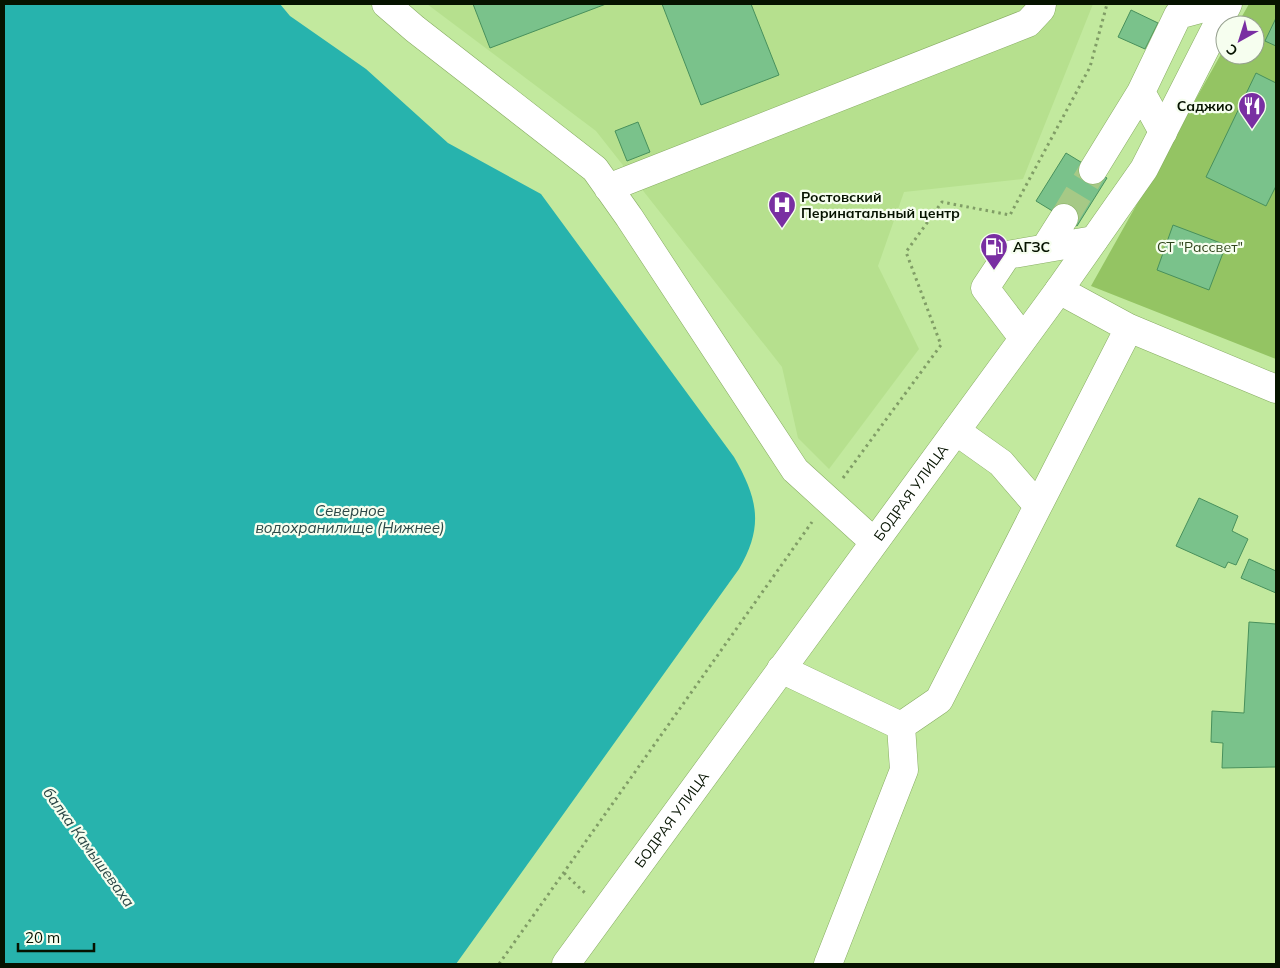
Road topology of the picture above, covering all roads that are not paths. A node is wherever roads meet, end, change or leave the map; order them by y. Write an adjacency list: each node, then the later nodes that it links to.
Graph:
1 (386, 4): 8 (main road)
2 (1042, 4): 8 (main road)
3 (1218, 4): 5 (main road)
4 (1228, 4): 6 (main road, БОДРАЯ УЛИЦА)
5 (1142, 92): 6 (main road); 7 (main road)
6 (1163, 132): 10 (main road, БОДРАЯ УЛИЦА)
7 (1093, 170)
8 (608, 188): 18 (main road)
9 (1064, 218): 11 (main road)
10 (1094, 240): 11 (main road); 12 (main road, БОДРАЯ УЛИЦА)
11 (1044, 248): 14 (main road)
12 (1058, 290): 13 (main road); 14 (main road, БОДРАЯ УЛИЦА)
13 (1129, 328): 15 (main road); 17 (main road)
14 (1023, 338): 16 (main road, БОДРАЯ УЛИЦА)
15 (1276, 388)
16 (956, 430): 17 (main road); 18 (main road, БОДРАЯ УЛИЦА)
17 (1038, 506): 20 (main road)
18 (874, 542): 19 (main road, БОДРАЯ УЛИЦА)
19 (780, 669): 20 (main road); 21 (main road, БОДРАЯ УЛИЦА)
20 (901, 726): 22 (main road)
21 (566, 964)
22 (828, 964)

